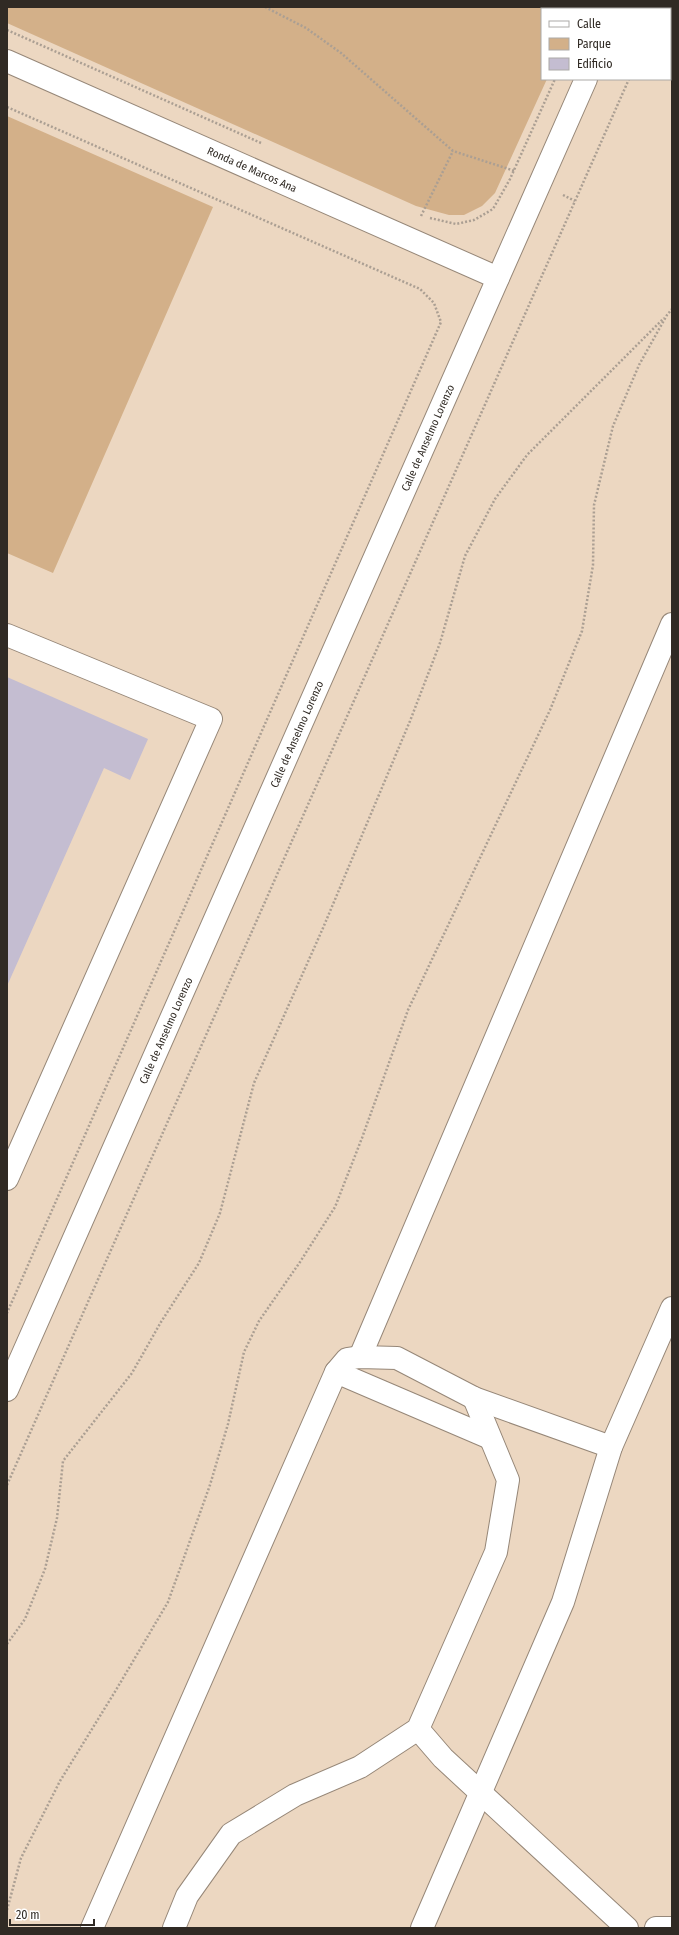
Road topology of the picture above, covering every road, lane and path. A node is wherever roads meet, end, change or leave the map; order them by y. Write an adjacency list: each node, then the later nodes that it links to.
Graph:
1 (265, 7): 9 (path)
2 (7, 30): 8 (path)
3 (7, 61): 13 (street, Ronda de Marcos Ana)
4 (555, 80): 10 (path)
5 (586, 80): 13 (street, Calle de Anselmo Lorenzo)
6 (629, 80): 27 (path)
7 (7, 107): 20 (path)
8 (268, 146)
9 (453, 150): 10 (path); 12 (path)
10 (514, 170): 12 (path)
11 (414, 213): 12 (path)
12 (421, 216)
13 (498, 278): 23 (street, Calle de Anselmo Lorenzo)
14 (672, 309): 15 (path)
15 (667, 315): 28 (path); 31 (path)
16 (672, 624): 21 (street)
17 (7, 635): 18 (street)
18 (7, 1179)
19 (672, 1308): 26 (street)
20 (7, 1313)
21 (360, 1357): 22 (street); 24 (street)
22 (336, 1372): 25 (street); 32 (street)
23 (7, 1390)
24 (474, 1398): 25 (street); 26 (street)
25 (490, 1438): 29 (street)
26 (611, 1447): 30 (street)
27 (7, 1486)
28 (7, 1644)
29 (418, 1729): 30 (street); 33 (street)
30 (481, 1792): 34 (street); 35 (street)
31 (7, 1910)
32 (92, 1928)
33 (174, 1928)
34 (422, 1928)
35 (627, 1928)
36 (656, 1928): 37 (street)
37 (672, 1928)

